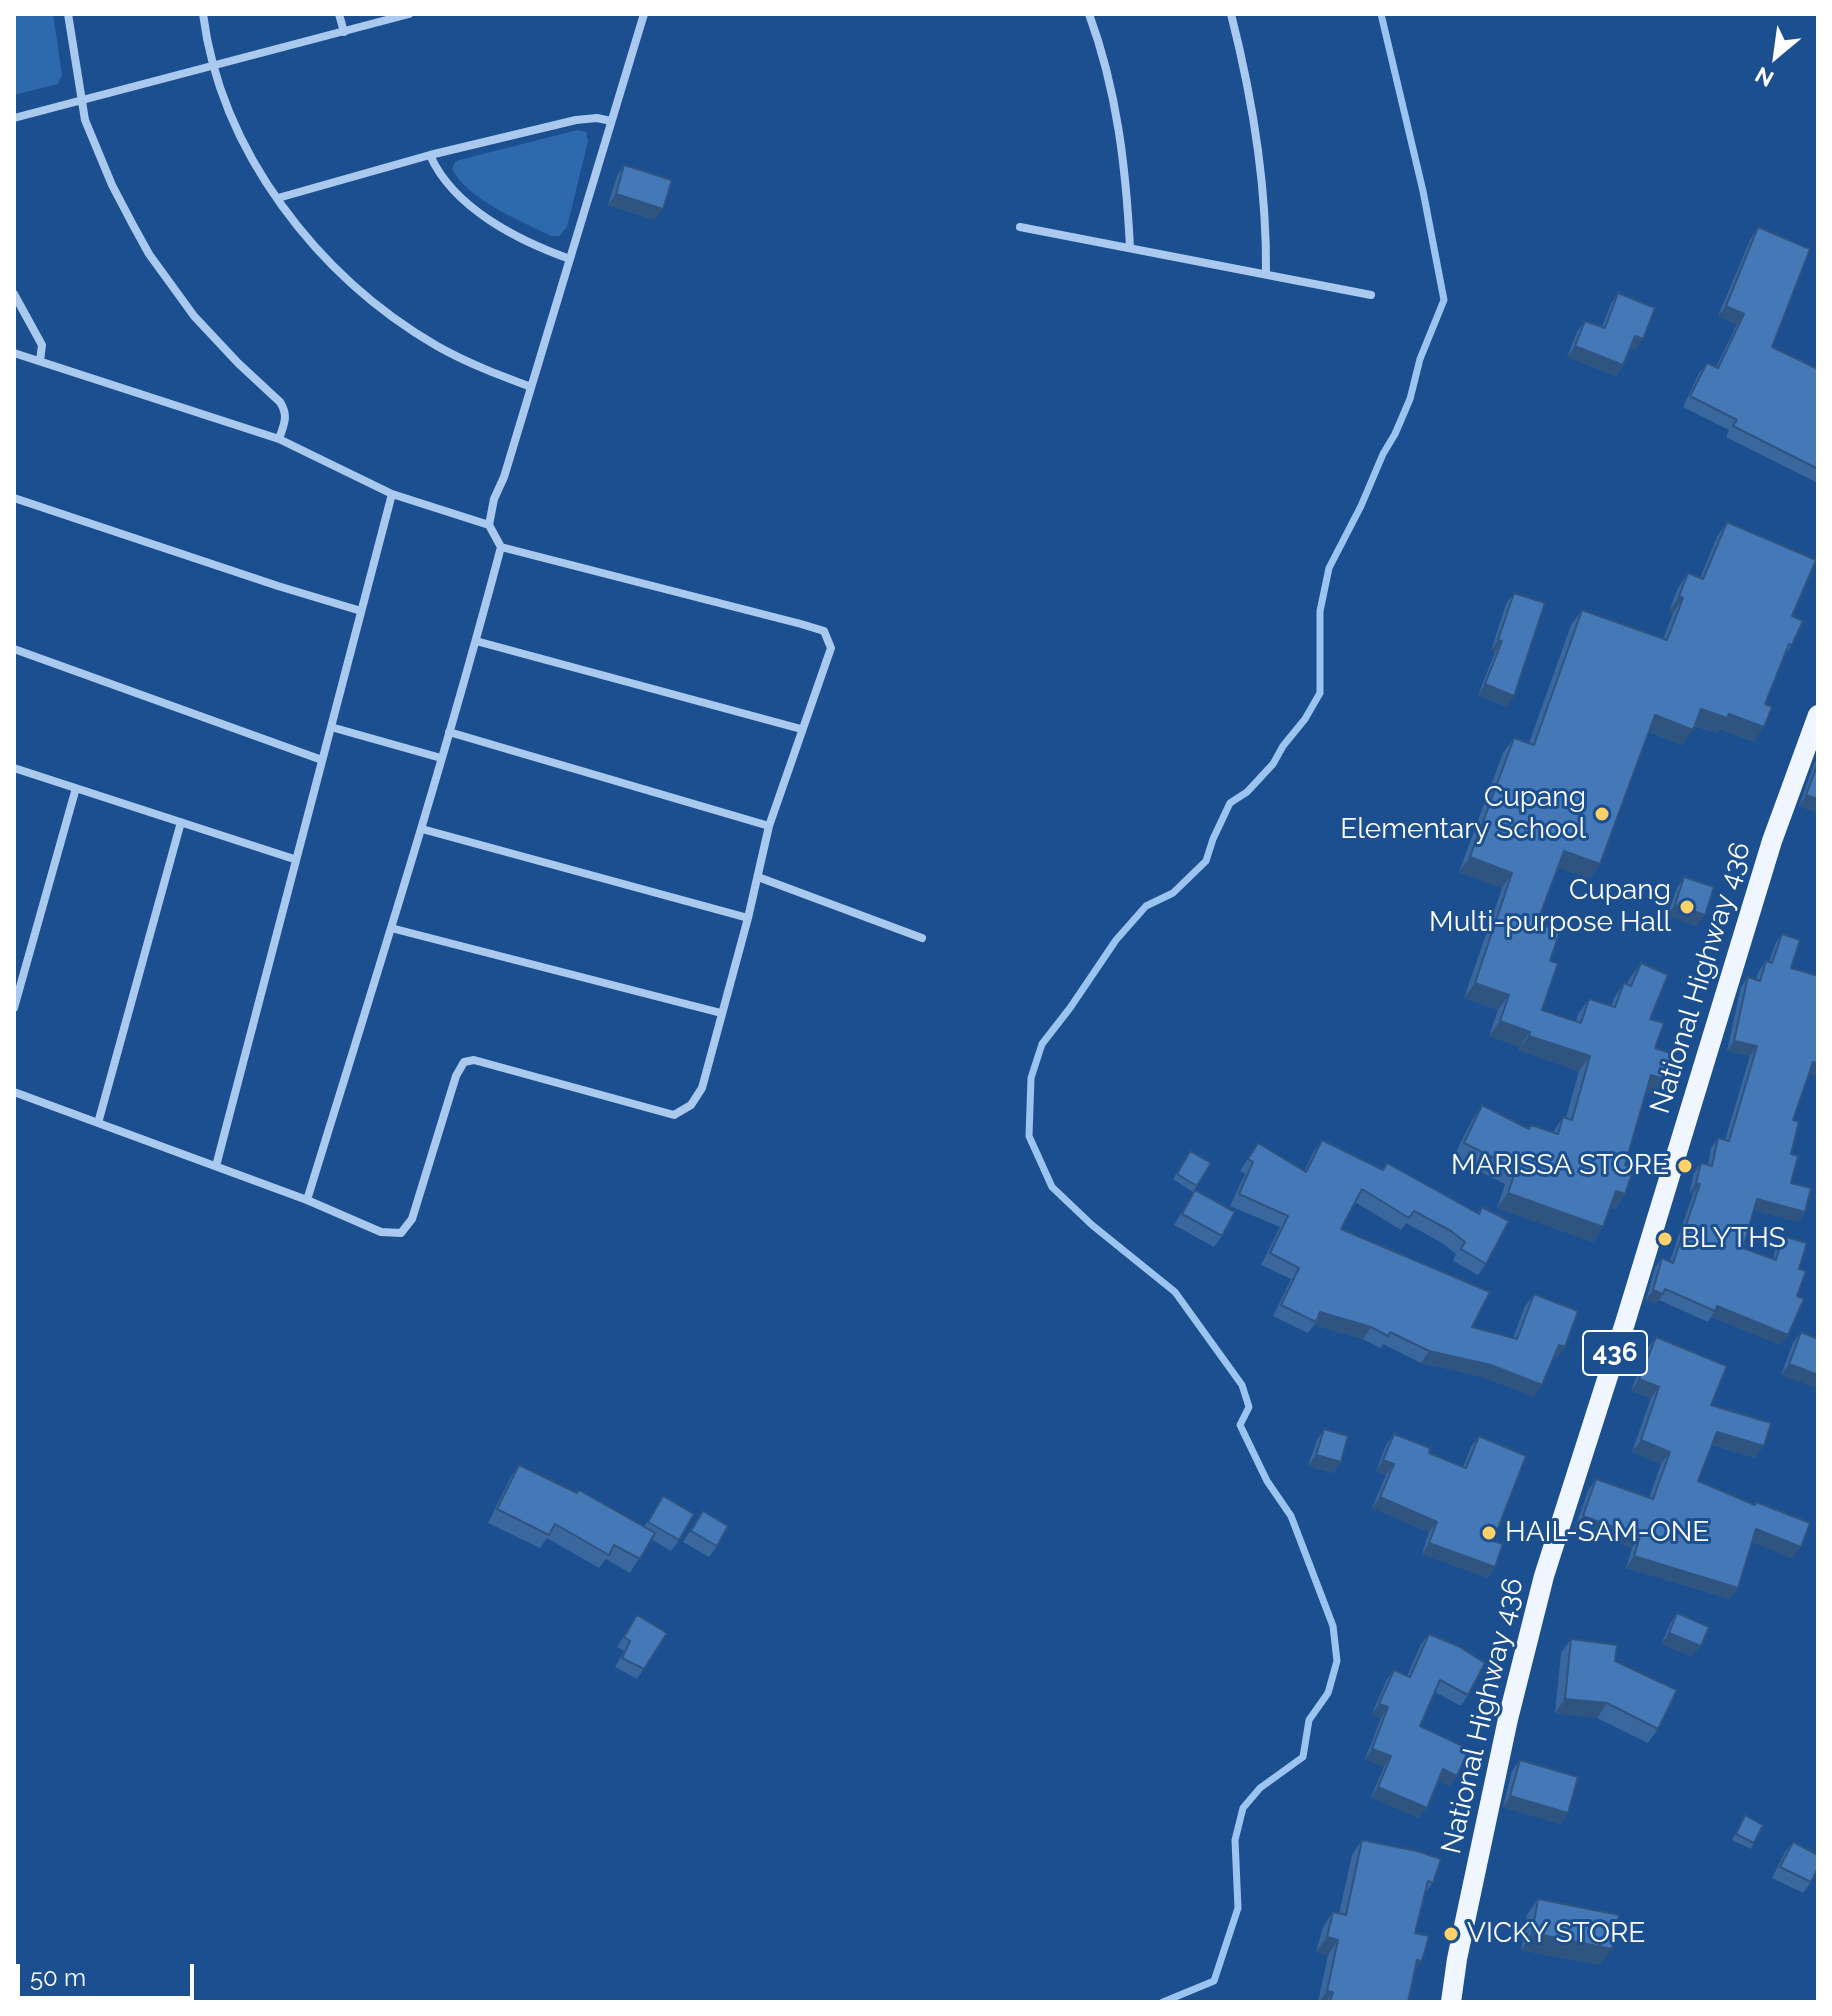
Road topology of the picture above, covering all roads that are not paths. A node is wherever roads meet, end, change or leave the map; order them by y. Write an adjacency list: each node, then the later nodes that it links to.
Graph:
1 (68, 14): 10 (street)
2 (203, 14): 9 (street)
3 (339, 14): 8 (street)
4 (409, 14): 8 (street)
5 (644, 14): 12 (street)
6 (1089, 14): 16 (street)
7 (1231, 14): 18 (street)
8 (344, 32): 9 (street)
9 (213, 66): 10 (street); 14 (street)
10 (81, 99): 11 (street); 24 (street)
11 (14, 118)
12 (611, 121): 13 (street); 17 (street)
13 (430, 155): 14 (street); 17 (street)
14 (278, 198): 23 (street)
15 (1020, 227): 16 (street)
16 (1130, 248): 18 (street)
17 (570, 259): 23 (street)
18 (1266, 274): 20 (street)
19 (14, 294): 22 (street)
20 (1371, 295)
21 (14, 353): 22 (street)
22 (40, 361): 24 (street)
23 (531, 387): 27 (street)
24 (279, 439): 25 (street)
25 (392, 494): 27 (street); 29 (street)
26 (14, 498): 29 (street)
27 (489, 525): 28 (street)
28 (501, 547): 30 (street); 34 (street)
29 (361, 611): 33 (street)
30 (476, 641): 34 (street); 35 (street)
31 (14, 649): 37 (street)
32 (1818, 715): 54 (main road, National Highway 436 / 436)
33 (331, 727): 36 (street); 37 (street)
34 (801, 729): 41 (street)
35 (449, 732): 36 (street); 41 (street)
36 (441, 758): 42 (street)
37 (322, 760): 43 (street)
38 (14, 768): 39 (street)
39 (76, 788): 40 (street); 48 (street)
40 (181, 822): 43 (street); 51 (street)
41 (769, 826): 44 (street)
42 (422, 829): 45 (street); 46 (street)
43 (294, 859): 52 (street)
44 (758, 877): 45 (street); 47 (street)
45 (748, 918): 49 (street)
46 (391, 928): 49 (street); 53 (street)
47 (922, 938)
48 (14, 1008)
49 (721, 1013): 53 (street)
50 (14, 1092): 51 (street)
51 (98, 1123): 52 (street)
52 (216, 1166): 53 (street)
53 (307, 1200)
54 (1451, 2002)

